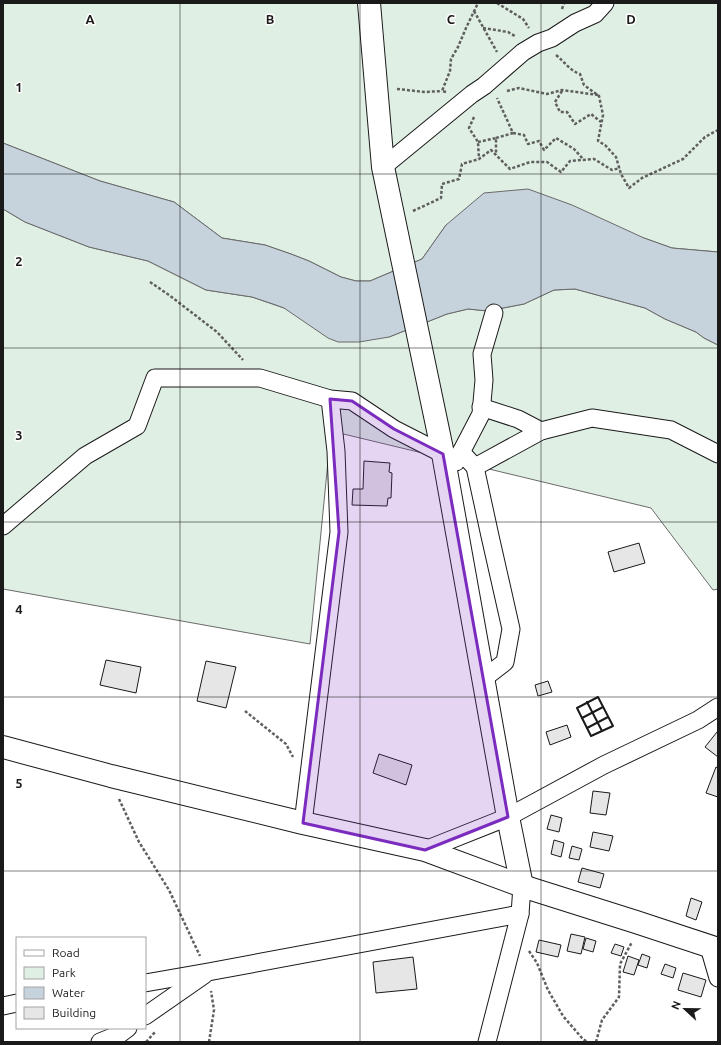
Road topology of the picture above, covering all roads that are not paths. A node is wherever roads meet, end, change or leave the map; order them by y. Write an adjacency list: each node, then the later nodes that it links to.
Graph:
1 (369, 3): 3 (main road)
2 (604, 3): 3 (street)
3 (383, 167): 8 (main road)
4 (494, 313): 6 (street)
5 (330, 399): 8 (street); 11 (street); 16 (street)
6 (481, 407): 7 (street); 8 (street)
7 (541, 431): 9 (street); 10 (street)
8 (452, 453): 10 (street); 12 (main road)
9 (718, 454)
10 (476, 467): 12 (street)
11 (3, 526)
12 (483, 679): 15 (main road)
13 (718, 708): 15 (street)
14 (3, 747): 16 (main road)
15 (508, 817): 17 (street); 18 (main road)
16 (303, 823): 17 (main road)
17 (425, 850): 18 (main road)
18 (522, 886): 19 (street); 20 (main road)
19 (520, 914): 21 (street); 29 (street)
20 (713, 948): 22 (street)
21 (208, 972): 23 (street); 26 (street)
22 (718, 978)
23 (146, 983)
24 (16, 1003): 25 (street)
25 (3, 1006)
26 (146, 1015)
27 (127, 1029): 28 (street)
28 (100, 1042)
29 (487, 1042)

